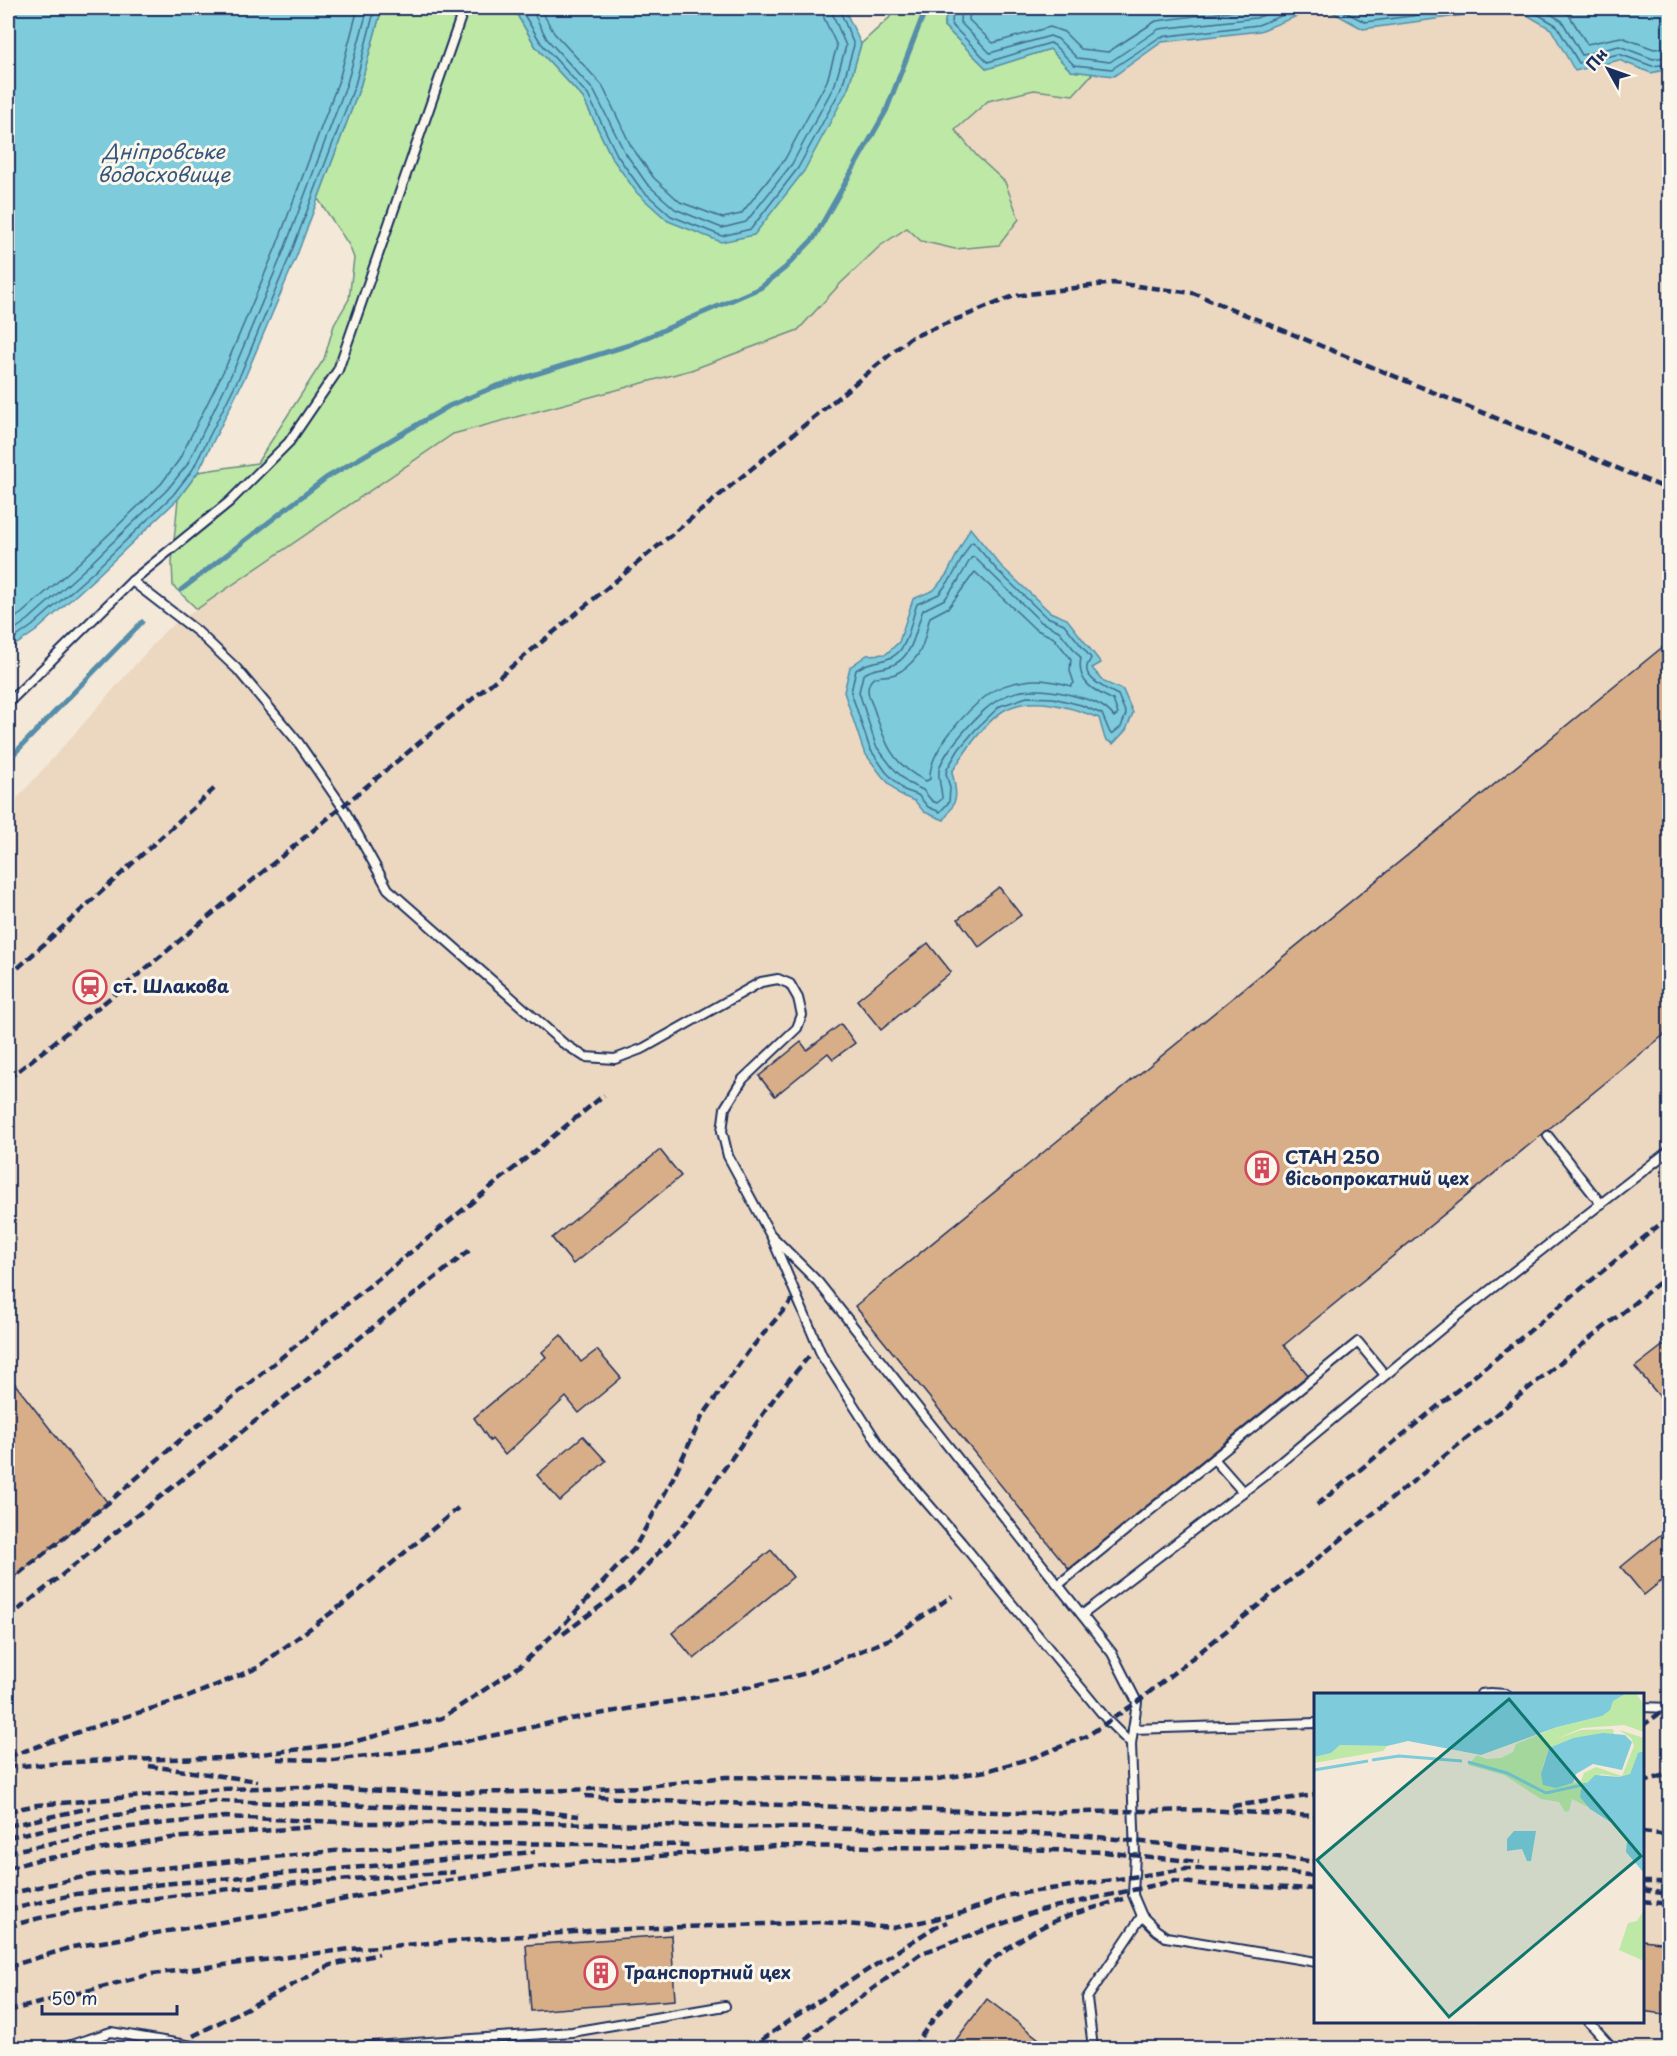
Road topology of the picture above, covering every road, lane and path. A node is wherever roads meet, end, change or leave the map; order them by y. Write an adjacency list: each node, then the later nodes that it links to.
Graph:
1 (464, 8): 2 (lane)
2 (132, 581): 3 (lane); 7 (lane)
3 (8, 703)
4 (1548, 1136): 6 (lane)
5 (1670, 1150): 6 (lane)
6 (1601, 1203): 8 (lane)
7 (770, 1234): 11 (lane); 17 (lane)
8 (1385, 1375): 9 (lane); 10 (lane)
9 (1214, 1459): 10 (lane); 11 (lane)
10 (1243, 1492): 12 (lane)
11 (1058, 1585): 12 (lane)
12 (1082, 1615): 16 (lane)
13 (1644, 1707): 14 (lane)
14 (1670, 1708)
15 (1314, 1723): 16 (lane)
16 (1133, 1729): 17 (lane)
17 (1131, 1744): 18 (lane)
18 (1142, 1916): 19 (lane); 25 (lane)
19 (1314, 1962)
20 (725, 2006): 24 (lane)
21 (1590, 2023): 26 (lane)
22 (63, 2049): 23 (lane)
23 (204, 2049)
24 (345, 2049)
25 (1094, 2049)
26 (1610, 2049)

